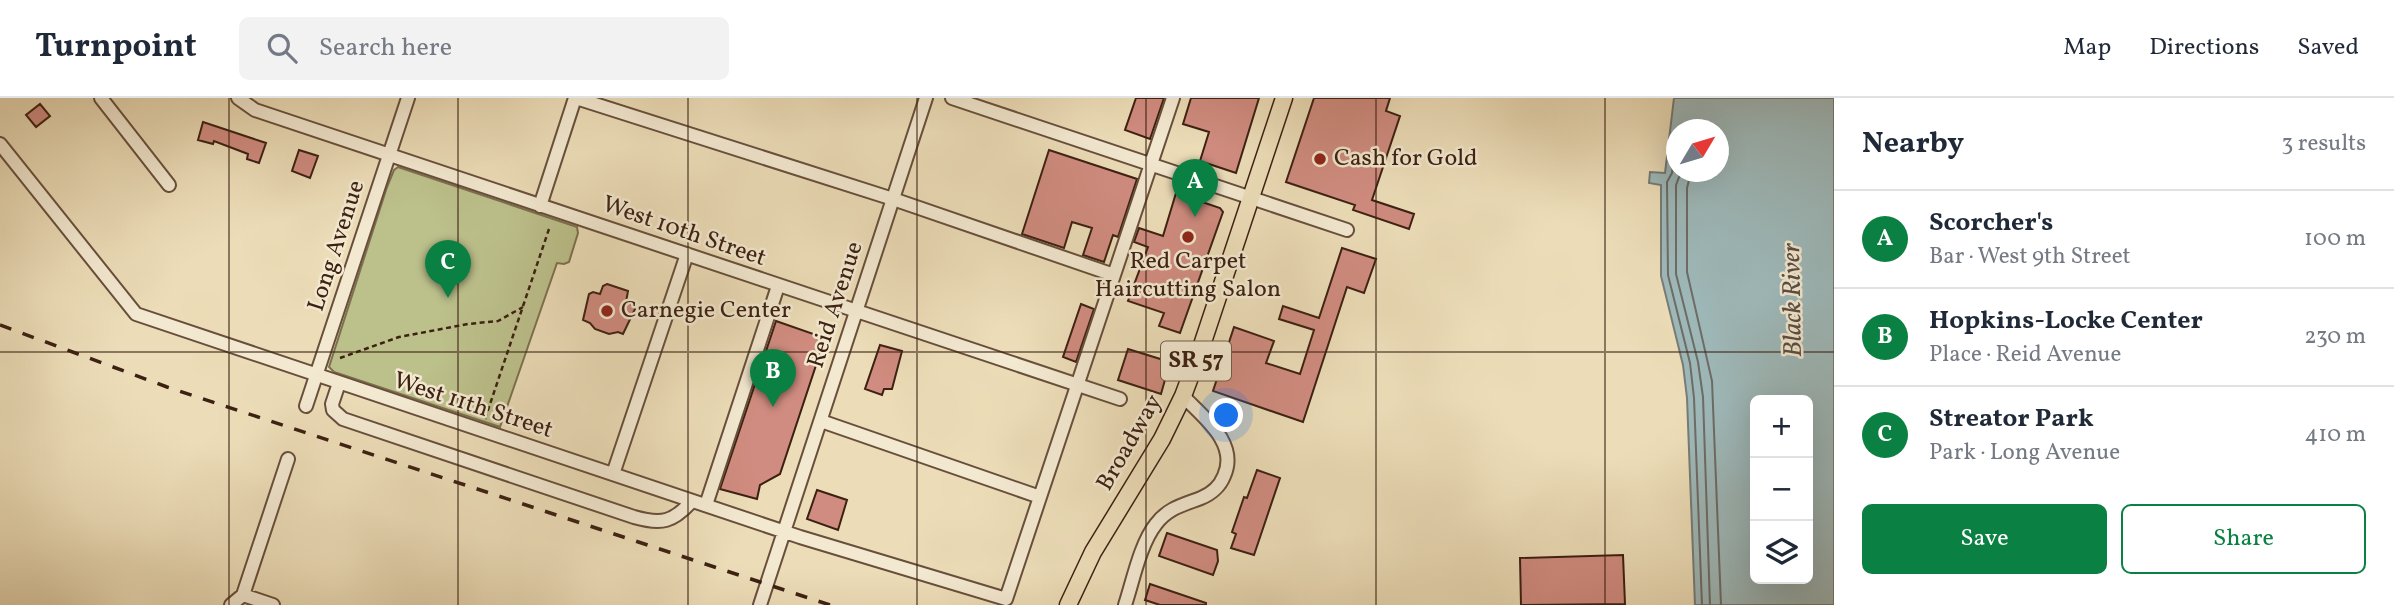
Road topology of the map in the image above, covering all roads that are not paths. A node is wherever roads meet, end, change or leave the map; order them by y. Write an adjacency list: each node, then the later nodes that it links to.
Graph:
1 (101, 98): 12 (street)
2 (238, 98): 10 (street, West 10th Street)
3 (408, 98): 10 (street, Long Avenue)
4 (575, 98): 14 (street); 15 (street)
5 (926, 98): 14 (street, Reid Avenue)
6 (952, 98): 11 (street)
7 (1172, 98): 11 (street)
8 (1284, 98): 13 (main road, Broadway / SR 57)
9 (0, 144): 21 (street, West 11th Street)
10 (389, 154): 15 (street, West 10th Street); 21 (street, Long Avenue)
11 (1150, 165): 13 (street); 18 (street)
12 (169, 185)
13 (1251, 198): 16 (street); 24 (main road, Broadway / SR 57)
14 (893, 199): 18 (street); 20 (street, Reid Avenue)
15 (540, 205): 17 (street, West 10th Street)
16 (1348, 230)
17 (687, 254): 19 (street, West 10th Street); 29 (street)
18 (1114, 275): 23 (street)
19 (778, 286): 20 (street, West 10th Street); 32 (street)
20 (856, 312): 23 (street, West 10th Street); 27 (street, Reid Avenue)
21 (316, 376): 22 (street, West 11th Street); 26 (street, Long Avenue)
22 (339, 383): 29 (street, West 11th Street); 31 (street)
23 (1077, 385): 25 (street, West 10th Street); 30 (street)
24 (1183, 396): 38 (main road, Broadway / SR 57); 39 (street)
25 (1120, 399)
26 (306, 406)
27 (821, 421): 30 (street); 33 (street, Reid Avenue)
28 (288, 459): 34 (street)
29 (613, 474): 31 (street, West 11th Street)
30 (1040, 497): 33 (street, West 11th Street)
31 (692, 501): 32 (street, West 11th Street)
32 (706, 505): 33 (street, West 11th Street)
33 (784, 531): 37 (street, Reid Avenue)
34 (243, 595): 35 (street); 36 (street)
35 (231, 605)
36 (272, 605)
37 (760, 605)
38 (1068, 605)
39 (1125, 605)

